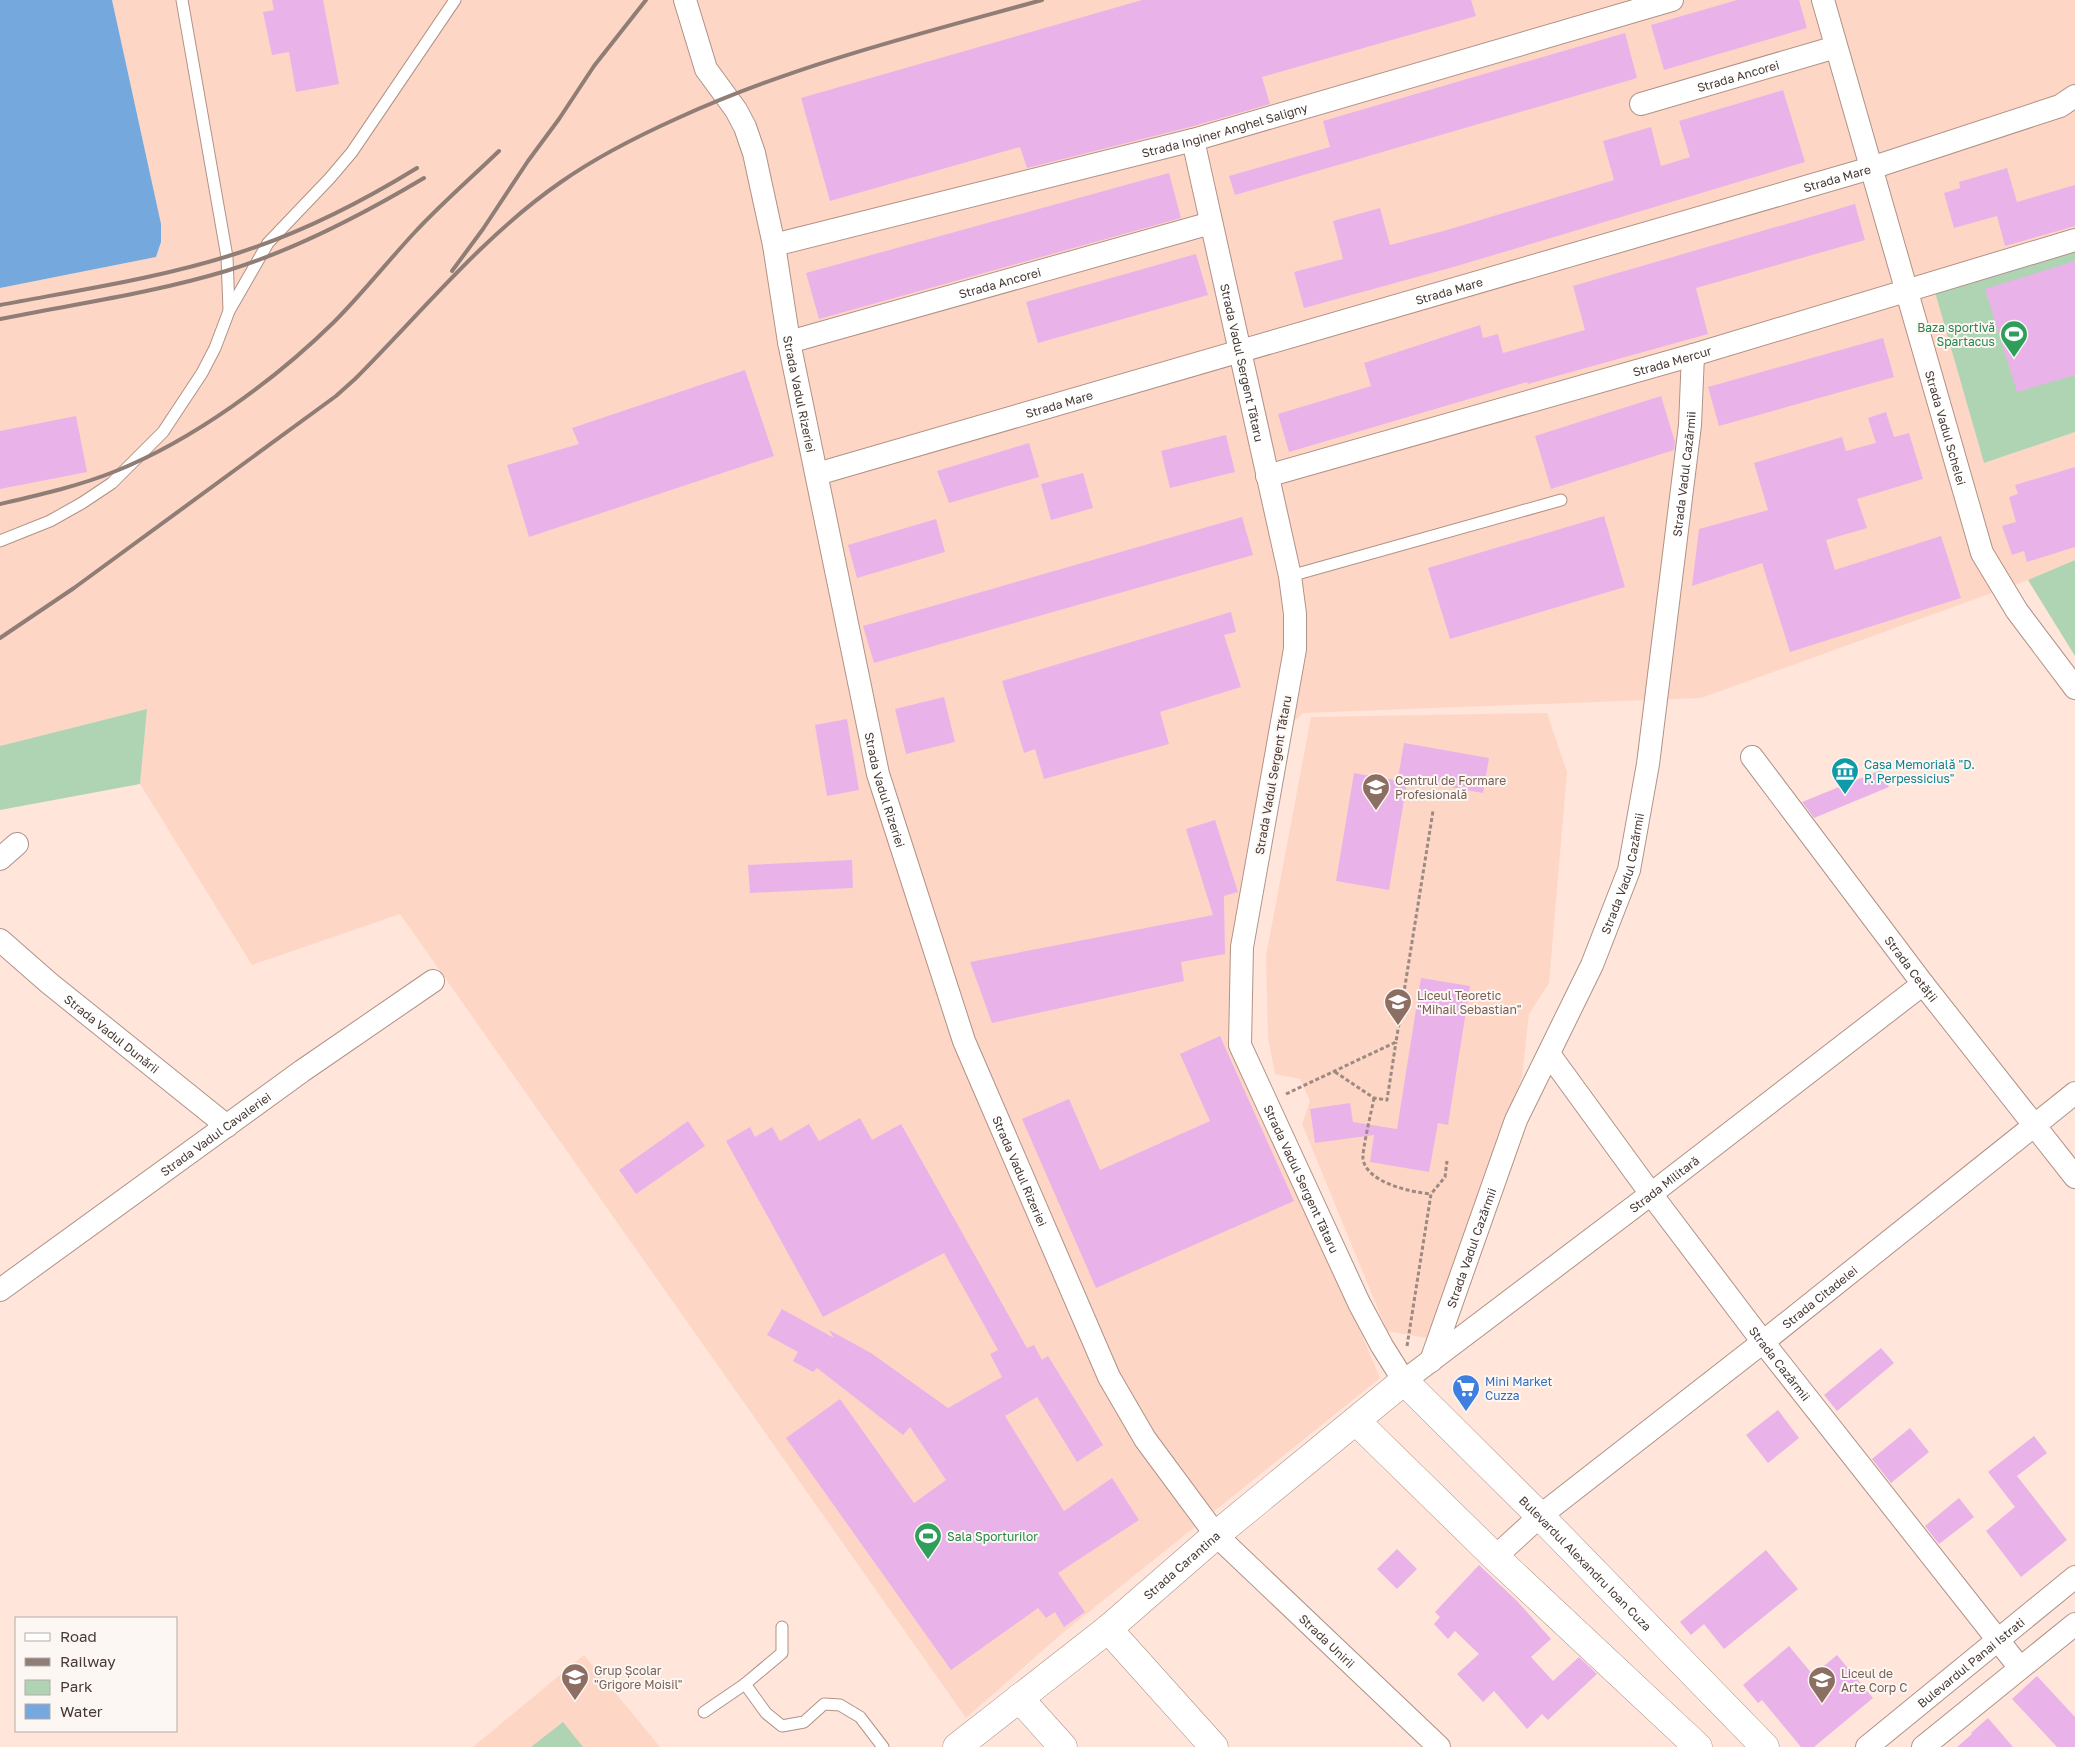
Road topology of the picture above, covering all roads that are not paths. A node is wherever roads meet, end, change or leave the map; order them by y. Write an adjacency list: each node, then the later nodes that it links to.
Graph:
1 (182, 0): 15 (lane)
2 (455, 0): 15 (lane)
3 (685, 0): 13 (street, Strada Vadul Rizeriei)
4 (1672, 0): 9 (street, Strada Inginer Anghel Saligny)
5 (1823, 0): 6 (street, Strada Vadul Schelei)
6 (1836, 47): 8 (street, Strada Ancorei); 10 (street, Strada Vadul Schelei)
7 (2075, 96): 10 (street, Strada Mare)
8 (1641, 104)
9 (1193, 140): 11 (street, Strada Vadul Sergent Tătaru); 13 (street, Strada Inginer Anghel Saligny)
10 (1871, 168): 14 (street, Strada Vadul Schelei); 17 (street, Strada Mare)
11 (1211, 223): 16 (street, Strada Ancorei); 17 (street, Strada Vadul Sergent Tătaru)
12 (2075, 240): 14 (street, Strada Mercur)
13 (774, 245): 16 (street, Strada Vadul Rizeriei)
14 (1907, 291): 18 (street, Strada Mercur); 24 (street, Strada Vadul Schelei)
15 (229, 311): 22 (lane)
16 (788, 342): 19 (street, Strada Vadul Rizeriei)
17 (1239, 351): 19 (street, Strada Mare); 20 (street, Strada Vadul Sergent Tătaru)
18 (1693, 355): 20 (street, Strada Mercur); 31 (street, Strada Vadul Cazărmii)
19 (816, 474): 43 (street, Strada Vadul Rizeriei)
20 (1268, 476): 23 (street, Strada Vadul Sergent Tătaru)
21 (1561, 500): 23 (lane)
22 (0, 541)
23 (1290, 576): 40 (street, Strada Vadul Sergent Tătaru)
24 (2075, 688)
25 (1752, 756): 30 (street, Strada Cetății)
26 (17, 844): 27 (street)
27 (0, 860)
28 (0, 940): 34 (street, Strada Vadul Dunării)
29 (433, 982): 34 (street, Strada Vadul Cavaleriei)
30 (1923, 984): 33 (street, Strada Cetății); 36 (street, Strada Militară)
31 (1549, 1054): 36 (street, Strada Cazărmii); 39 (street, Strada Vadul Cazărmii)
32 (2075, 1092): 33 (street, Strada Citadelei)
33 (2034, 1125): 35 (street, Strada Cetății); 38 (street, Strada Citadelei)
34 (227, 1126): 37 (street, Strada Vadul Cavaleriei)
35 (2075, 1177)
36 (1651, 1194): 38 (street, Strada Cazărmii); 39 (street, Strada Militară)
37 (0, 1290)
38 (1763, 1342): 42 (street, Strada Citadelei); 49 (street, Strada Cazărmii)
39 (1431, 1361): 40 (street, Strada Militară)
40 (1404, 1381): 41 (main road, Strada Carantina); 42 (main road, Bulevardul Alexandru Ioan Cuza)
41 (1356, 1421): 43 (main road, Strada Carantina); 44 (main road)
42 (1540, 1516): 44 (street, Strada Citadelei); 60 (main road, Bulevardul Alexandru Ioan Cuza)
43 (1216, 1535): 48 (main road, Strada Carantina); 58 (street, Strada Unirii)
44 (1495, 1557): 59 (main road)
45 (2075, 1577): 49 (street, Bulevardul Panai Istrati)
46 (2075, 1624): 50 (street)
47 (782, 1627): 51 (lane)
48 (1108, 1629): 52 (main road, Strada Carantina); 57 (main road)
49 (1997, 1640): 50 (street, Strada Cazărmii); 61 (street, Bulevardul Panai Istrati)
50 (2020, 1668): 62 (street)
51 (745, 1684): 53 (lane); 54 (lane)
52 (1019, 1698): 55 (main road, Strada Carantina); 56 (main road)
53 (704, 1712)
54 (884, 1747)
55 (957, 1747)
56 (1063, 1747)
57 (1214, 1747)
58 (1439, 1747)
59 (1698, 1747)
60 (1765, 1747)
61 (1867, 1747)
62 (1923, 1747)

